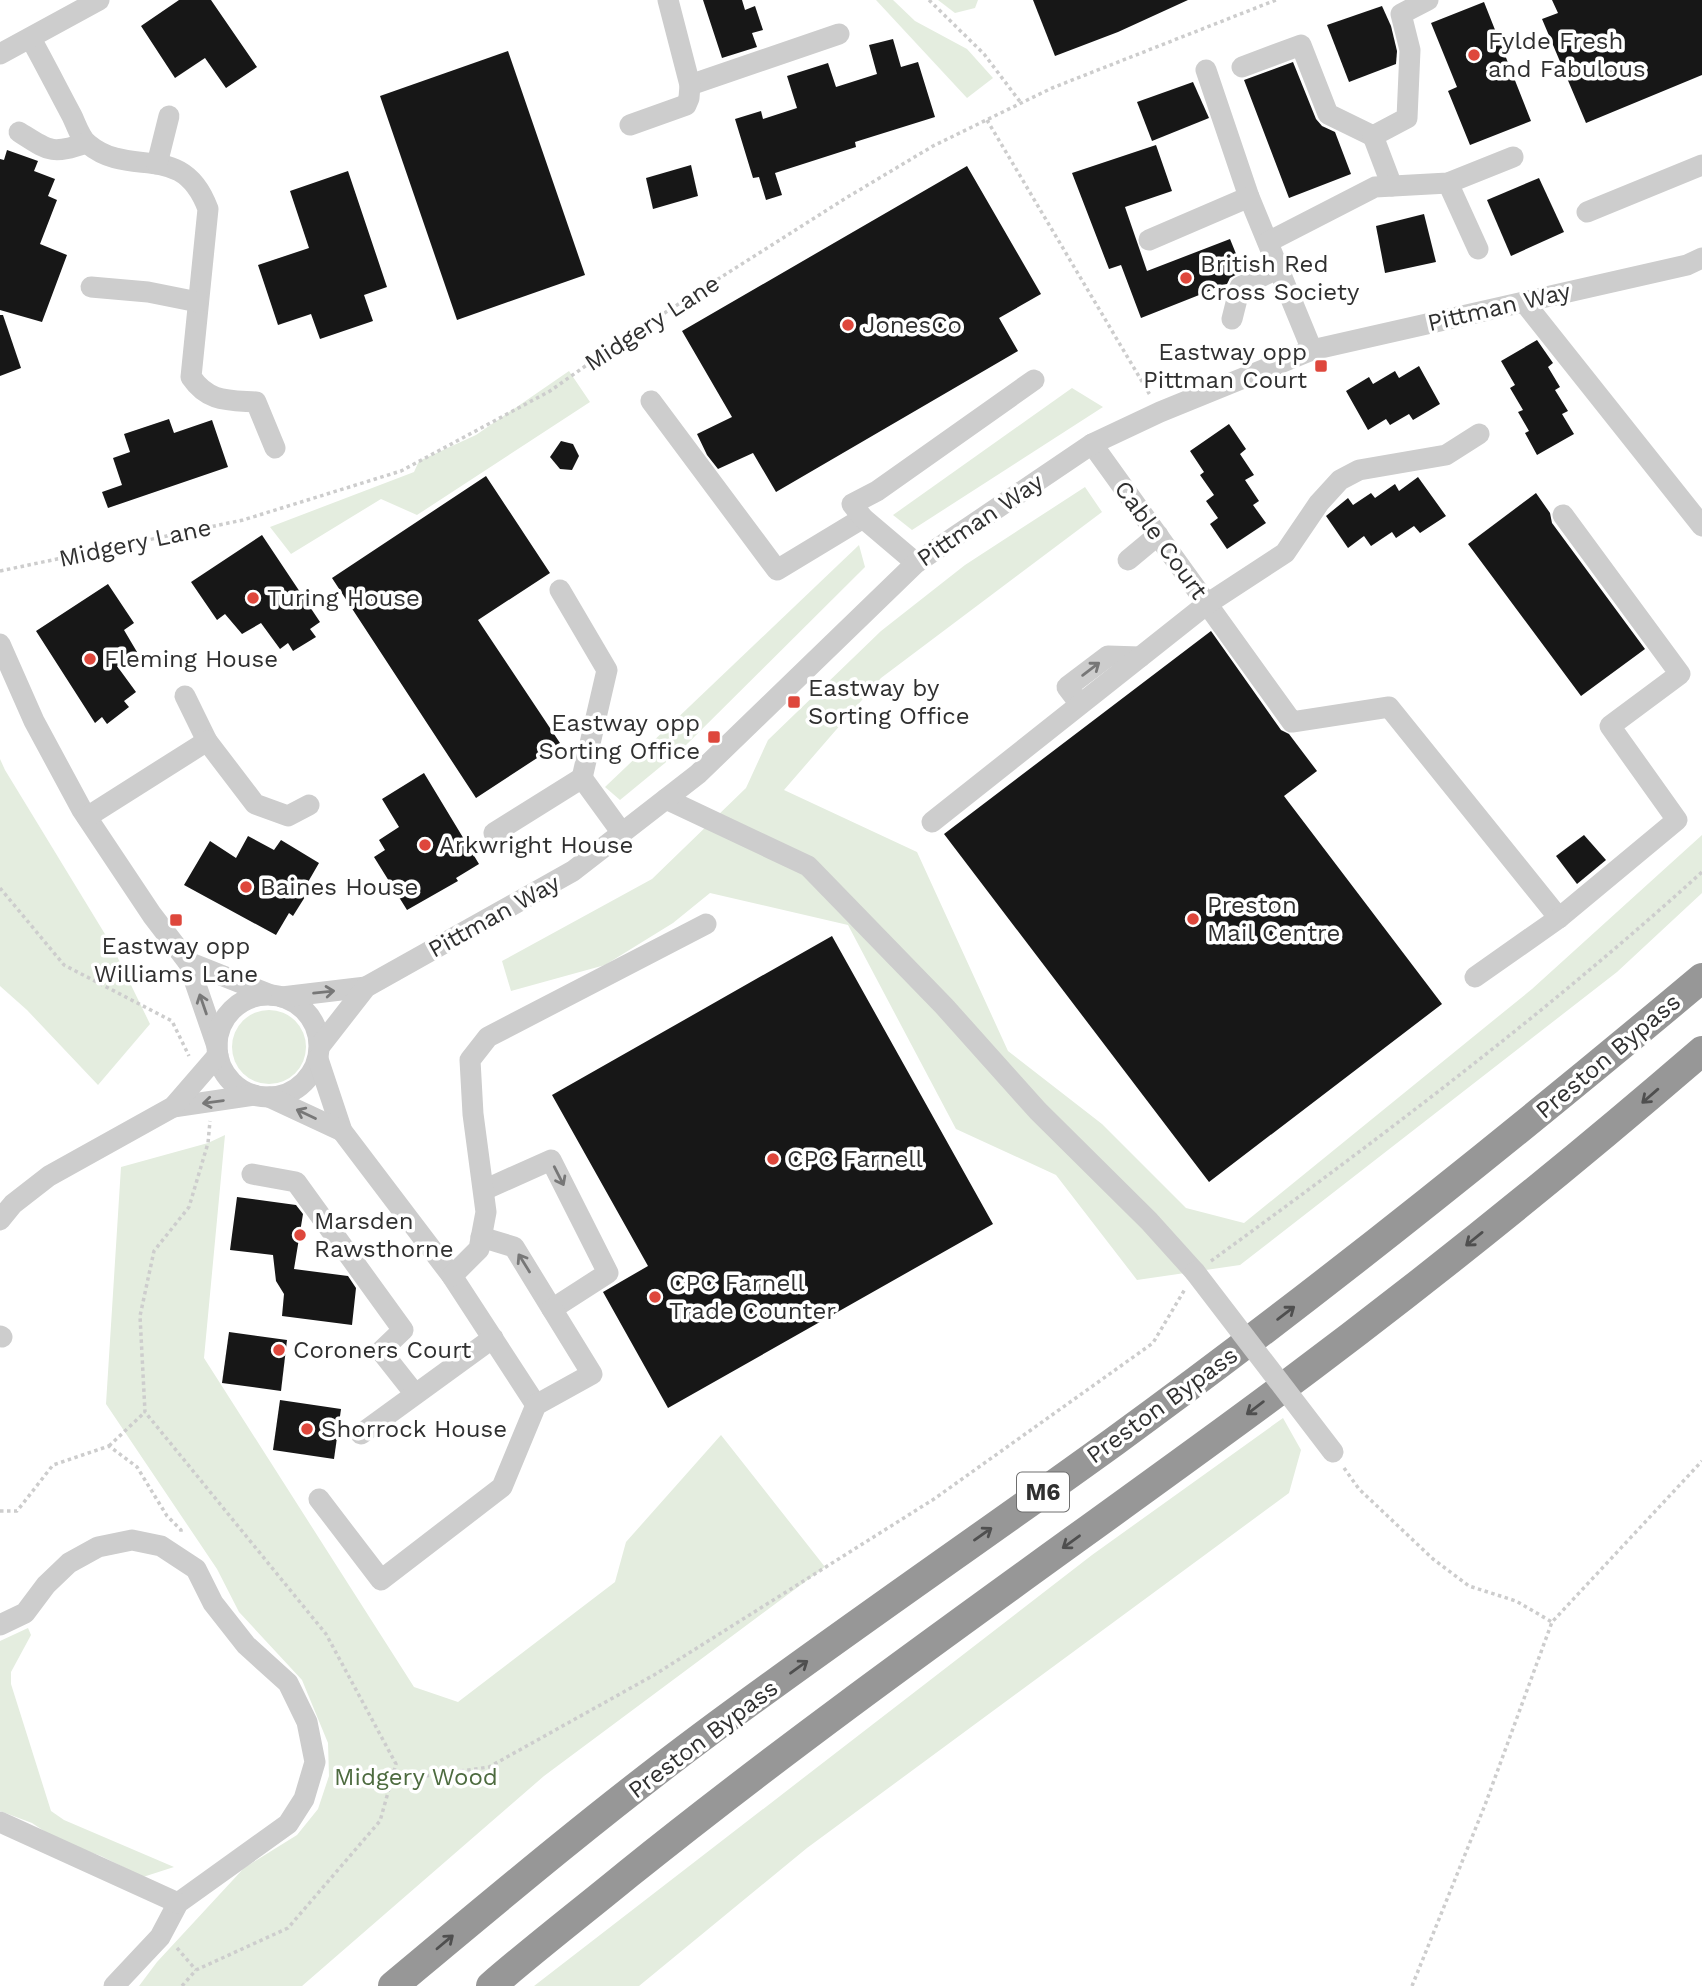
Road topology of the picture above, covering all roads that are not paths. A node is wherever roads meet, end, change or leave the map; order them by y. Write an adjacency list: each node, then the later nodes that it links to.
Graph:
1 (99, 0): 5 (street)
2 (667, 0): 9 (street)
3 (1428, 0): 13 (street)
4 (839, 34): 9 (street)
5 (31, 39): 6 (street); 14 (street)
6 (0, 54)
7 (1242, 67): 13 (street)
8 (1206, 70): 20 (street)
9 (690, 85): 11 (street)
10 (169, 116): 16 (street)
11 (630, 125)
12 (19, 132): 14 (street)
13 (1373, 136): 19 (street)
14 (86, 143): 16 (street)
15 (1513, 157): 18 (street)
16 (157, 164): 28 (street)
17 (1702, 164): 21 (street)
18 (1448, 183): 19 (street); 24 (street)
19 (1392, 186): 23 (street)
20 (1249, 197): 22 (street); 23 (street)
21 (1587, 212)
22 (1149, 240)
23 (1268, 242): 26 (street)
24 (1478, 249)
25 (1702, 258): 29 (street, Pittman Way)
26 (1279, 268): 30 (street); 31 (street)
27 (92, 287): 28 (street)
28 (198, 302): 36 (street)
29 (1524, 302): 31 (street, Pittman Way); 39 (street)
30 (1232, 319)
31 (1312, 350): 35 (street, Pittman Way)
32 (1034, 380): 38 (street)
33 (651, 401): 38 (street)
34 (1479, 434): 44 (street)
35 (1093, 444): 40 (street, Cable Court); 42 (street, Pittman Way)
36 (275, 448)
37 (1563, 515): 55 (street)
38 (863, 518): 42 (street)
39 (1702, 526)
40 (1158, 536): 41 (street); 44 (street, Cable Court)
41 (1128, 560)
42 (916, 563): 49 (street, Pittman Way)
43 (560, 590): 48 (street)
44 (1207, 604): 52 (street); 55 (street, Cable Court)
45 (0, 643): 51 (street)
46 (186, 696): 47 (street)
47 (207, 741): 50 (street); 51 (street)
48 (582, 778): 53 (street); 54 (street)
49 (666, 799): 54 (street, Pittman Way); 78 (street, bridge)
50 (309, 805)
51 (87, 817): 57 (street)
52 (932, 822)
53 (494, 832)
54 (622, 833): 60 (street, Pittman Way)
55 (1559, 918): 58 (street)
56 (706, 924): 69 (street)
57 (188, 962): 61 (street, Pittman Way); 62 (street, one-way to 57)
58 (1475, 977)
59 (1697, 981): 84 (highway, Preston Bypass / M6, one-way to 59)
60 (366, 987): 61 (street, Pittman Way, one-way to 60); 64 (street, Pittman Way)
61 (277, 996): 62 (street); 64 (street)
62 (218, 1051): 65 (street); 66 (street)
63 (1702, 1051): 85 (highway, M6, one-way to 85)
64 (319, 1052): 65 (street); 67 (street)
65 (262, 1096): 66 (street, one-way to 66); 67 (street, one-way to 65)
66 (173, 1107): 70 (street)
67 (342, 1131): 72 (street)
68 (252, 1174): 75 (street)
69 (484, 1191): 71 (street); 73 (street, one-way to 73)
70 (4, 1204)
71 (481, 1237): 72 (street); 73 (street, one-way to 71)
72 (452, 1276): 74 (street)
73 (552, 1309): 76 (street)
74 (493, 1338): 75 (street); 76 (street)
75 (415, 1394): 77 (street)
76 (537, 1405): 79 (street)
77 (361, 1434)
78 (1333, 1452)
79 (319, 1499)
80 (0, 1625): 82 (street)
81 (0, 1822): 82 (street)
82 (178, 1903): 83 (street)
83 (114, 1986)
84 (393, 1986)
85 (491, 1986)

